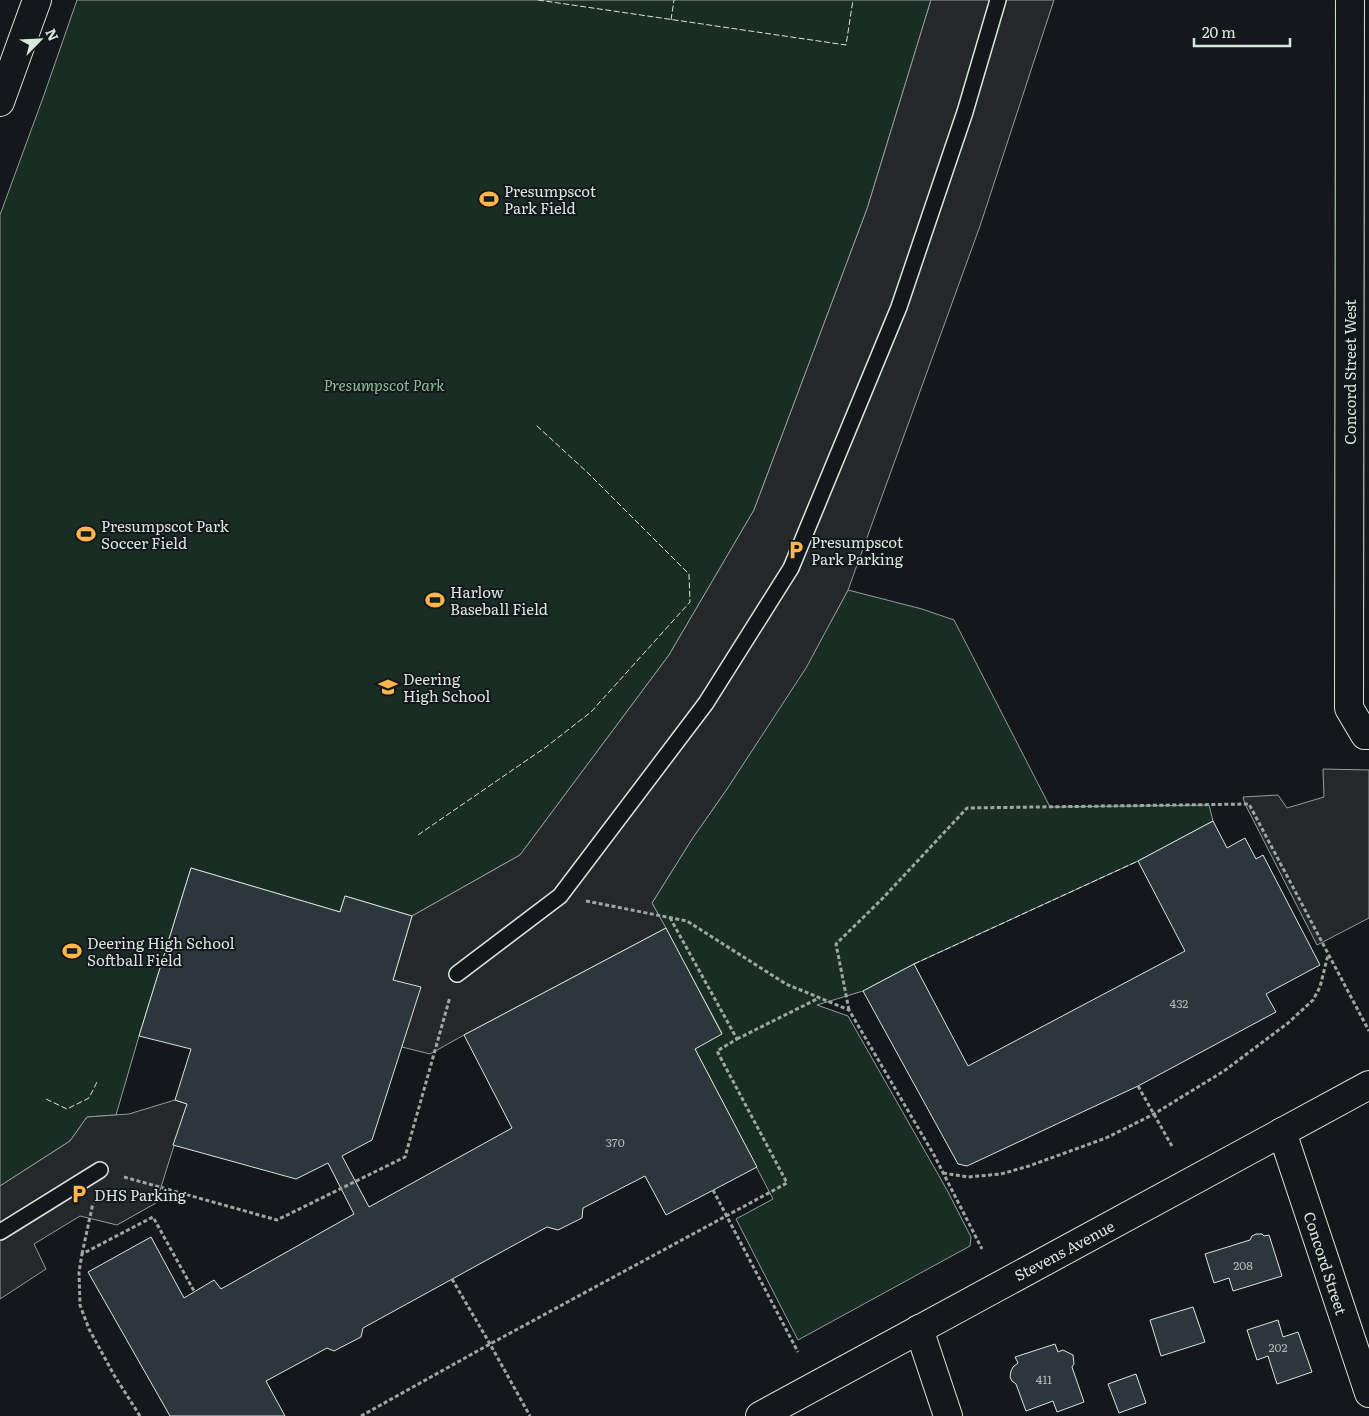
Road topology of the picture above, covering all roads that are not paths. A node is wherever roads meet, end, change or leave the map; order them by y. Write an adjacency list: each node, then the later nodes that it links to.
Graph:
1 (37, 0): 4 (street)
2 (998, 0): 7 (lane)
3 (1350, 0): 6 (street, Concord Street West)
4 (5, 76): 5 (street)
5 (0, 102)
6 (1369, 735)
7 (457, 974)
8 (1369, 1085): 9 (street, Stevens Avenue)
9 (1282, 1132): 12 (street, Stevens Avenue); 13 (street, Concord Street)
10 (100, 1170): 11 (lane)
11 (0, 1232)
12 (919, 1329): 14 (street, Stevens Avenue); 15 (street)
13 (1369, 1393)
14 (760, 1416)
15 (948, 1416)

